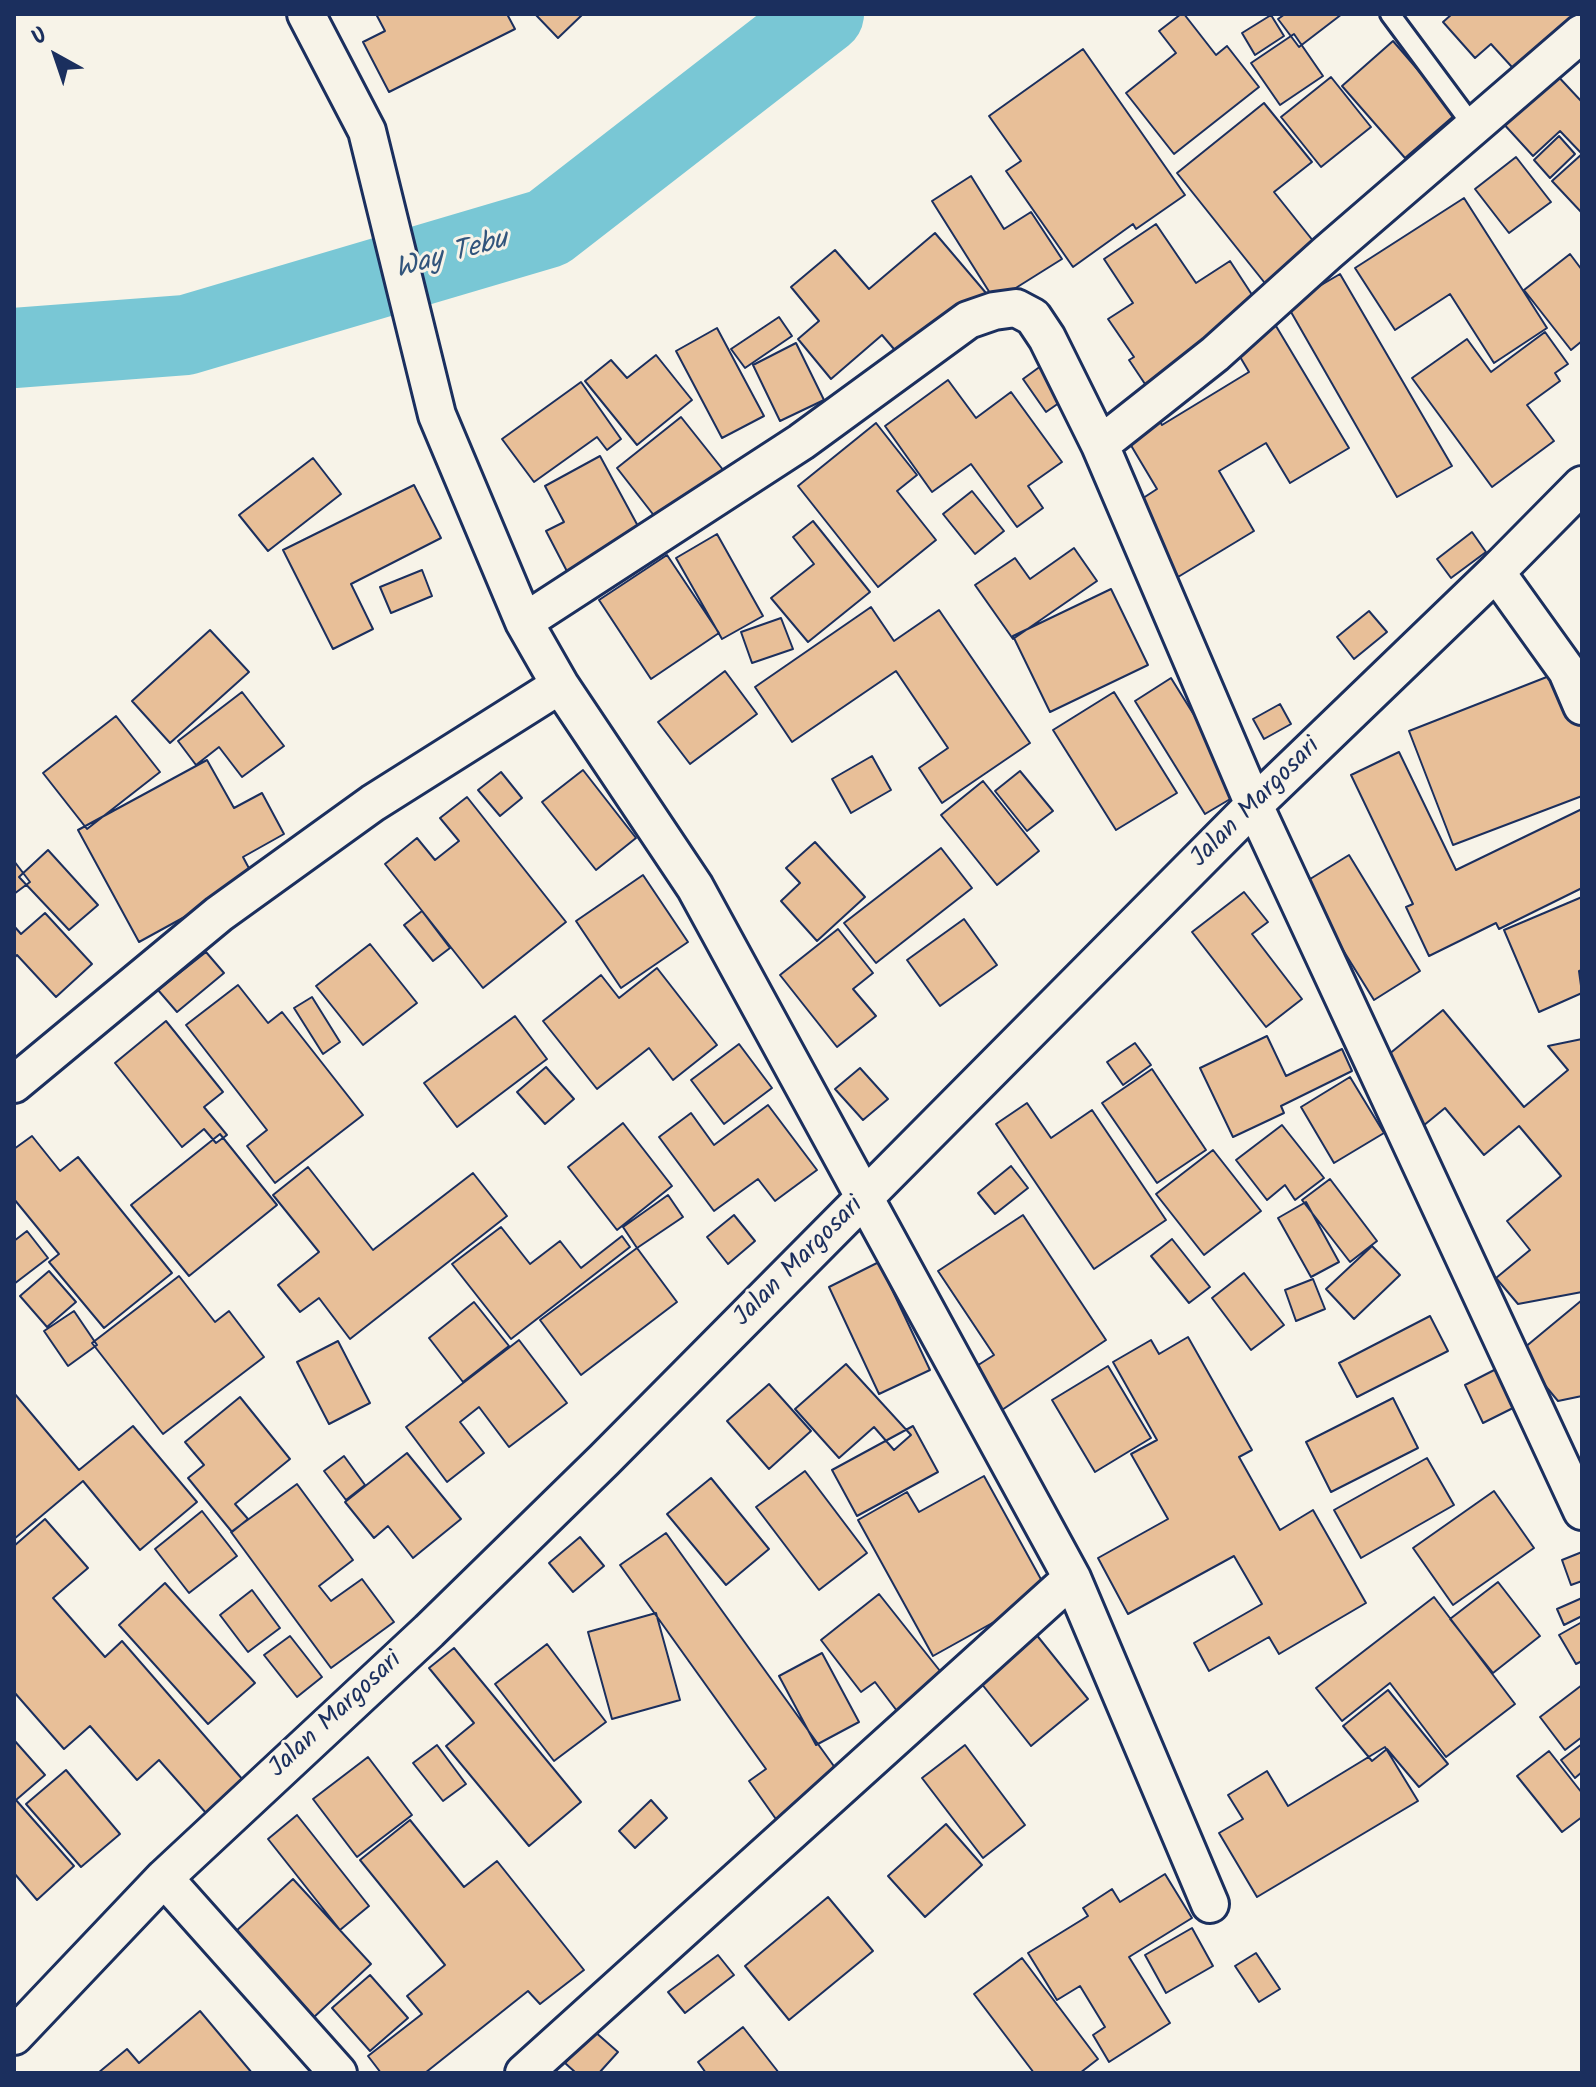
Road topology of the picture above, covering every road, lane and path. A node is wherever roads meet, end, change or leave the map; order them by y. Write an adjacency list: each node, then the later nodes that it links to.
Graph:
1 (306, 14): 8 (street)
2 (1390, 14): 4 (lane)
3 (1582, 33): 4 (street)
4 (1473, 126): 5 (street)
5 (1100, 445): 8 (street); 11 (street)
6 (1582, 485): 7 (street, Jalan Margosari)
7 (1496, 572): 10 (street); 11 (street, Jalan Margosari)
8 (524, 622): 9 (street)
9 (560, 685): 12 (street); 13 (street)
10 (1582, 706)
11 (1254, 805): 13 (street, Jalan Margosari); 14 (street)
12 (14, 1084)
13 (864, 1198): 15 (street); 16 (street, Jalan Margosari)
14 (1582, 1511)
15 (1072, 1578): 17 (street); 20 (street)
16 (164, 1878): 18 (street, Jalan Margosari); 19 (street)
17 (1210, 1904)
18 (14, 2036)
19 (338, 2073)
20 (524, 2073)

